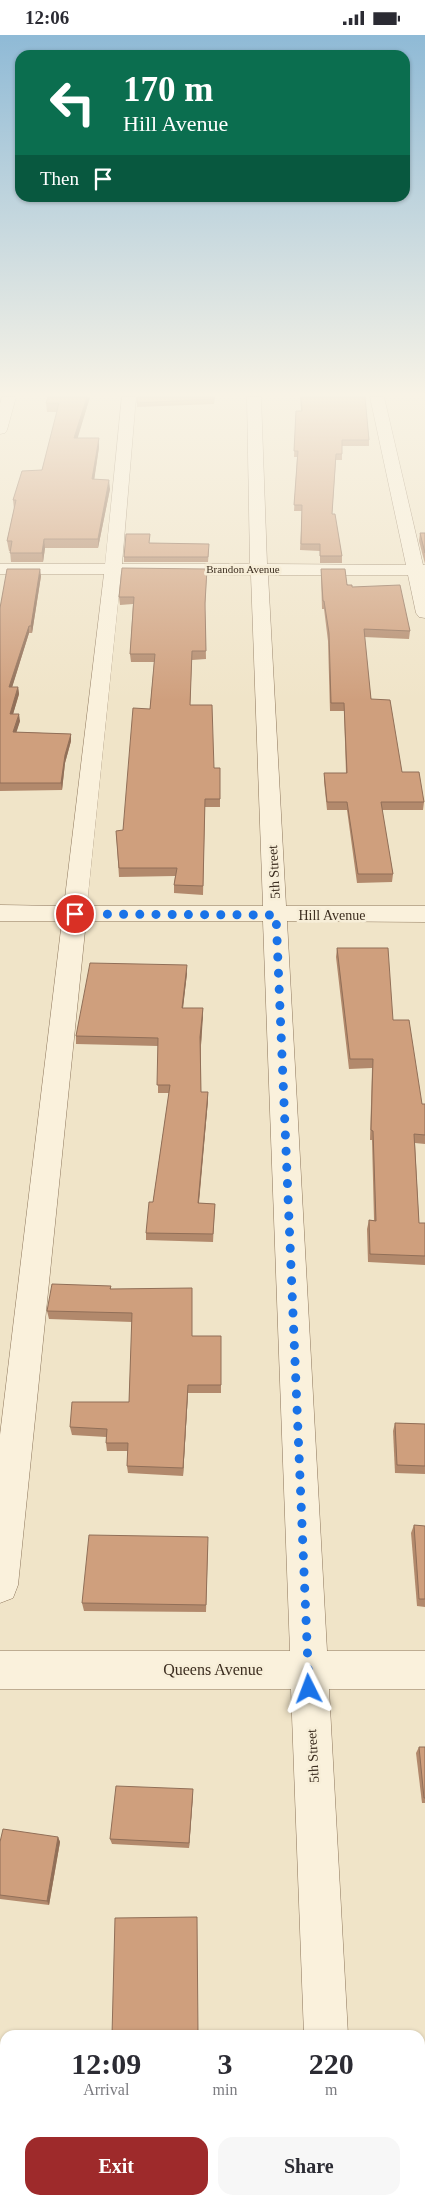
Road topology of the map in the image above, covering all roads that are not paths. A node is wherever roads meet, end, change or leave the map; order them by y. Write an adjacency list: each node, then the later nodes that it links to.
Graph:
1 (120, 498): 5 (street)
2 (257, 498): 6 (street, 5th Street)
3 (402, 498): 7 (street)
4 (0, 569): 5 (street, Brandon Avenue)
5 (113, 569): 6 (street, Brandon Avenue); 10 (street)
6 (259, 569): 7 (street, Brandon Avenue); 12 (street, 5th Street)
7 (420, 570): 8 (street)
8 (425, 613)
9 (0, 913): 10 (street, Hill Avenue)
10 (75, 914): 12 (street, Hill Avenue); 13 (street)
11 (425, 914): 12 (street, Hill Avenue)
12 (276, 915): 14 (street, 5th Street)
13 (0, 1585)
14 (308, 1669): 15 (street, Queens Avenue); 16 (street, Queens Avenue); 17 (street, 5th Street)
15 (0, 1670)
16 (425, 1670)
17 (326, 2030)

